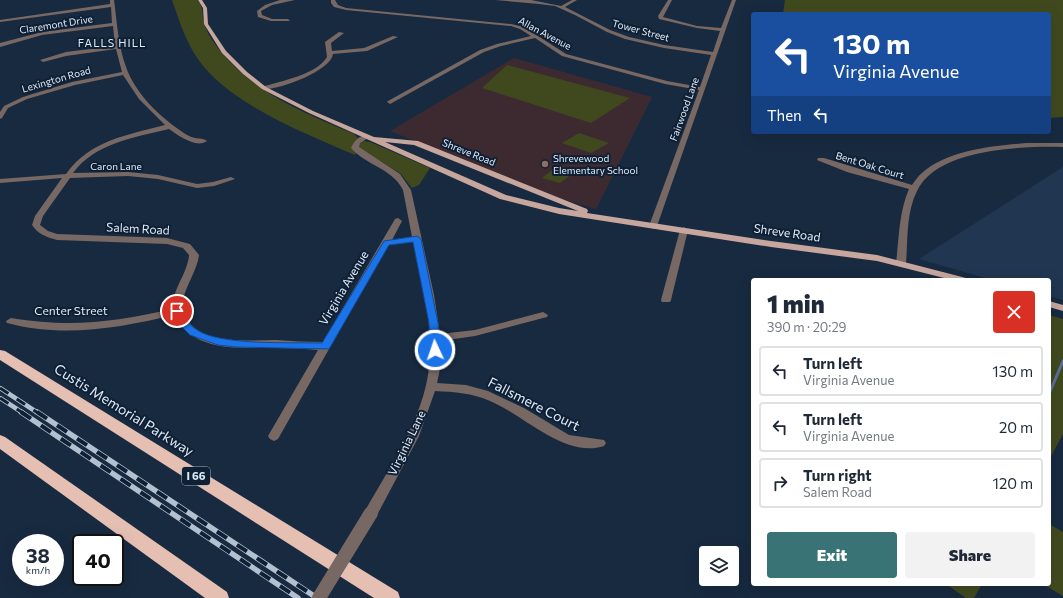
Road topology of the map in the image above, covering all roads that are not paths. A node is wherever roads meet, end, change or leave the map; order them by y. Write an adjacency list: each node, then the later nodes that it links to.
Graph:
1 (200, 0): 25 (main road, Shreve Road)
2 (293, 0): 10 (street)
3 (334, 0): 16 (street, Allan Avenue)
4 (497, 0): 9 (street, Tower Street)
5 (575, 0): 9 (street)
6 (670, 0): 13 (street)
7 (734, 0): 13 (street, Fairwood Lane)
8 (112, 3): 11 (street); 12 (street)
9 (562, 7): 22 (street, Tower Street)
10 (288, 20)
11 (0, 21)
12 (115, 24): 18 (street, Claremont Drive); 20 (street)
13 (723, 30): 22 (street, Fairwood Lane)
14 (341, 33): 21 (street)
15 (395, 37): 21 (street)
16 (534, 37): 26 (street, Allan Avenue); 27 (street)
17 (0, 41): 18 (street)
18 (7, 43): 19 (street, Claremont Drive)
19 (0, 45)
20 (118, 47): 23 (street); 24 (street)
21 (330, 53): 25 (street)
22 (714, 54): 26 (street, Fairwood Lane)
23 (43, 60)
24 (125, 73): 28 (street, Lexington Road); 29 (street)
25 (264, 88): 30 (main road, Shreve Road)
26 (702, 89): 42 (street, Fairwood Lane)
27 (390, 102)
28 (0, 117)
29 (171, 126): 32 (street); 36 (street, Salem Road)
30 (366, 137): 31 (main road, Shreve Road); 34 (main road, Shreve Road); 44 (street, Virginia Lane)
31 (397, 140): 34 (main road); 40 (main road, Shreve Road)
32 (203, 141)
33 (1063, 145): 39 (street)
34 (385, 146): 40 (main road, Shreve Road)
35 (821, 160): 39 (street, Bent Oak Court)
36 (67, 176): 37 (street, Caron Lane); 38 (street, Caron Lane); 51 (street, Salem Road)
37 (231, 179)
38 (0, 181)
39 (914, 188): 46 (street)
40 (605, 218): 42 (main road, Shreve Road)
41 (398, 221): 45 (street, Virginia Avenue)
42 (653, 226): 43 (main road, Shreve Road)
43 (684, 230): 46 (main road, Shreve Road); 48 (street)
44 (417, 239): 45 (street); 54 (street, Virginia Lane)
45 (386, 243): 55 (street, Virginia Avenue)
46 (901, 263): 47 (main road, Shreve Road)
47 (956, 278)
48 (666, 300)
49 (1051, 305): 50 (main road)
50 (1063, 308)
51 (177, 311): 53 (street, Center Street); 55 (street)
52 (543, 315): 54 (street)
53 (11, 321)
54 (435, 338): 57 (street, Virginia Lane)
55 (325, 346): 58 (street, Virginia Avenue)
56 (0, 354): 63 (highway, Custis Memorial Parkway / I 66)
57 (431, 387): 60 (street, Fallsmere Court); 62 (street, Virginia Lane, bridge)
58 (274, 436)
59 (0, 441): 61 (highway)
60 (600, 443)
61 (220, 598)
62 (319, 598)
63 (391, 598)

